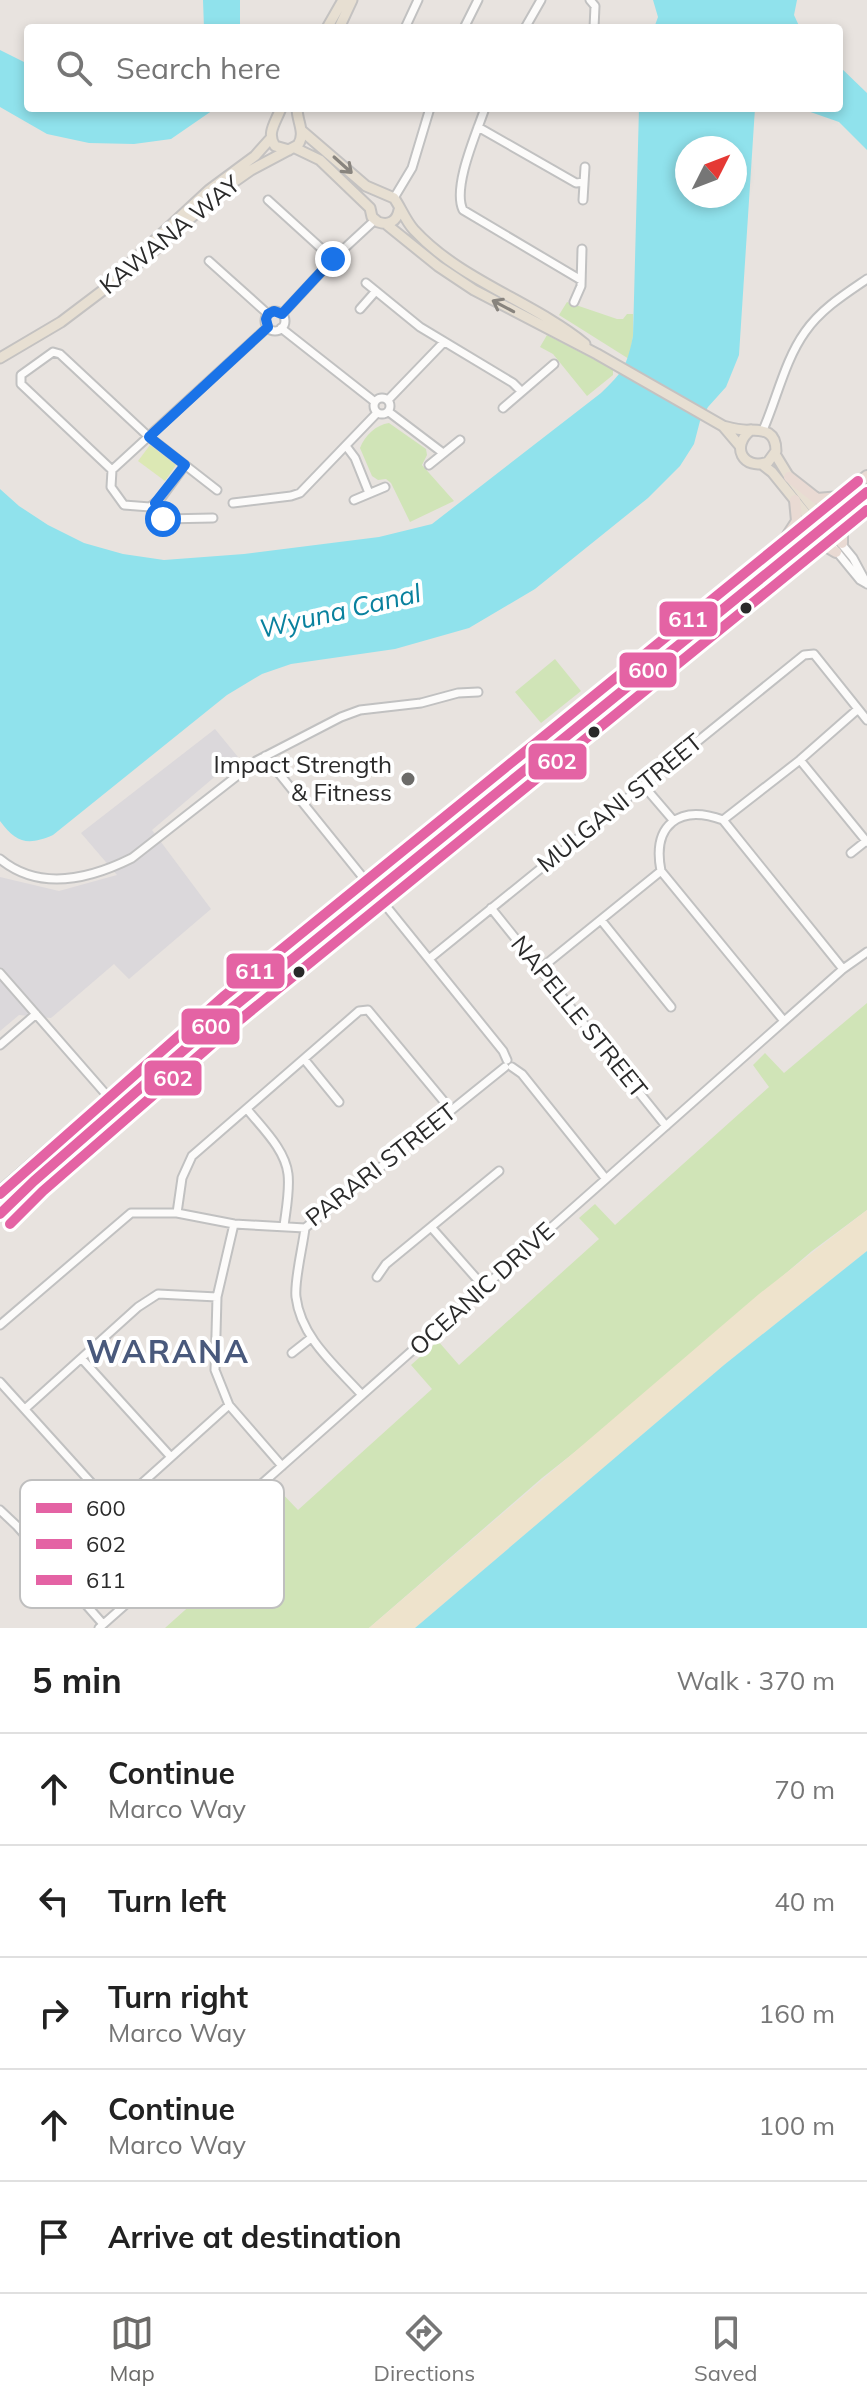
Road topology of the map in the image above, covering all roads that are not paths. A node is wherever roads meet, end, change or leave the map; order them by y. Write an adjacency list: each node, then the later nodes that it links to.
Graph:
1 (343, 0): 7 (main road)
2 (352, 0): 8 (main road)
3 (418, 0): 9 (street)
4 (478, 0): 10 (street)
5 (541, 0): 11 (street)
6 (590, 0): 12 (street)
7 (329, 24)
8 (341, 24)
9 (407, 24)
10 (466, 24)
11 (527, 24)
12 (594, 24)
13 (280, 112): 17 (main road)
14 (298, 112): 19 (main road)
15 (429, 112): 24 (street)
16 (484, 112): 18 (street)
17 (277, 121): 19 (main road); 20 (main road)
18 (478, 127): 23 (street); 35 (street)
19 (301, 128): 21 (main road); 24 (main road, one-way to 24)
20 (271, 138): 21 (main road); 38 (main road, KAWANA WAY)
21 (292, 149): 27 (main road); 38 (main road, KAWANA WAY)
22 (585, 167): 23 (street)
23 (584, 182): 26 (street)
24 (390, 196): 27 (main road); 28 (main road)
25 (268, 200): 32 (street)
26 (583, 200)
27 (370, 208): 29 (main road)
28 (399, 210): 30 (main road); 46 (main road)
29 (375, 220): 30 (main road); 32 (street)
30 (386, 224): 46 (main road, one-way to 30)
31 (582, 249): 35 (street)
32 (333, 259): 42 (street)
33 (209, 261): 41 (street)
34 (867, 279): 57 (street)
35 (581, 280): 39 (street)
36 (366, 283): 37 (street)
37 (375, 292): 40 (street); 45 (street)
38 (93, 298): 47 (main road, KAWANA WAY)
39 (574, 302)
40 (360, 309)
41 (268, 314): 42 (street); 43 (street)
42 (282, 314): 44 (street)
43 (268, 327): 44 (street); 58 (street)
44 (281, 328): 51 (street)
45 (443, 343): 49 (street); 50 (street)
46 (597, 354): 55 (main road)
47 (0, 358)
48 (554, 364): 49 (street)
49 (521, 391): 52 (street)
50 (388, 400): 51 (street); 53 (street)
51 (375, 402): 54 (street)
52 (503, 408)
53 (389, 412): 54 (street); 62 (street)
54 (377, 413): 60 (street)
55 (723, 426): 56 (main road); 61 (main road)
56 (751, 430): 57 (main road); 61 (main road)
57 (763, 430): 63 (main road)
58 (149, 437): 64 (street); 67 (street); 67 (street)
59 (460, 440): 62 (street)
60 (346, 446): 72 (street); 78 (street)
61 (740, 446): 66 (main road)
62 (443, 453): 65 (street)
63 (775, 454): 66 (main road); 69 (main road)
64 (185, 465): 71 (street); 77 (street)
65 (429, 465)
66 (763, 465): 76 (main road)
67 (112, 470): 77 (street)
68 (867, 476): 73 (highway)
69 (789, 477): 73 (highway); 80 (main road)
70 (385, 487): 72 (street)
71 (217, 490)
72 (369, 493): 75 (street)
73 (842, 496): 80 (highway)
74 (863, 496): 80 (highway); 82 (highway)
75 (354, 500)
76 (795, 500): 80 (main road); 81 (highway)
77 (155, 503): 79 (street)
78 (233, 503)
79 (213, 518)
80 (819, 523): 81 (highway); 82 (street); 83 (highway)
81 (783, 544): 97 (highway)
82 (839, 547): 83 (highway); 84 (street)
83 (792, 553): 98 (highway)
84 (867, 584)
85 (478, 692): 88 (street)
86 (858, 709): 87 (street); 89 (street); 90 (street, MULGANI STREET)
87 (867, 720)
88 (265, 756): 95 (street); 97 (street)
89 (800, 760): 92 (street); 93 (street)
90 (643, 785): 91 (street); 99 (street, MULGANI STREET)
91 (673, 820): 92 (street); 96 (street)
92 (723, 820): 104 (street)
93 (866, 842): 94 (street)
94 (851, 853)
95 (0, 859)
96 (661, 871): 100 (street); 108 (street)
97 (366, 881): 98 (street); 112 (highway)
98 (376, 892): 102 (street); 114 (highway)
99 (491, 908): 102 (street, MULGANI STREET); 103 (street, NAPELLE STREET)
100 (601, 920): 103 (street); 106 (street)
101 (867, 952): 104 (street, OCEANIC DRIVE)
102 (429, 959): 111 (street)
103 (540, 969): 117 (street, NAPELLE STREET)
104 (843, 969): 108 (street, OCEANIC DRIVE)
105 (0, 973): 107 (street)
106 (671, 1007)
107 (36, 1014): 109 (street); 112 (street)
108 (784, 1021): 117 (street, OCEANIC DRIVE)
109 (0, 1045)
110 (304, 1059): 113 (street); 115 (street); 116 (street)
111 (508, 1065): 116 (street, PARARI STREET); 119 (street)
112 (109, 1097): 114 (street); 120 (highway)
113 (339, 1102)
114 (118, 1108): 122 (highway)
115 (247, 1109): 121 (street); 124 (street)
116 (451, 1110): 126 (street, PARARI STREET)
117 (666, 1126): 119 (street, OCEANIC DRIVE)
118 (499, 1171): 125 (street)
119 (606, 1179): 128 (street, OCEANIC DRIVE)
120 (0, 1192)
121 (177, 1213): 123 (street, PARARI STREET); 130 (street, PARARI STREET)
122 (0, 1214)
123 (234, 1224): 124 (street, PARARI STREET); 129 (street)
124 (284, 1226): 126 (street, PARARI STREET)
125 (431, 1227): 127 (street); 128 (street)
126 (305, 1228): 131 (street)
127 (377, 1277)
128 (484, 1287): 135 (street, OCEANIC DRIVE)
129 (217, 1297): 133 (street); 136 (street)
130 (0, 1325)
131 (311, 1338): 132 (street); 135 (street)
132 (292, 1353)
133 (82, 1359): 137 (street); 138 (street)
134 (0, 1382): 137 (street)
135 (362, 1395): 139 (street, OCEANIC DRIVE)
136 (229, 1405): 138 (street); 139 (street)
137 (26, 1408): 140 (street)
138 (171, 1457): 141 (street)
139 (282, 1466): 142 (street, OCEANIC DRIVE)
140 (89, 1480)
141 (145, 1480)
142 (266, 1480)
143 (0, 1510): 144 (street)
144 (20, 1532)
145 (86, 1608): 147 (street)
146 (121, 1608): 147 (street, OCEANIC DRIVE)
147 (101, 1626)

